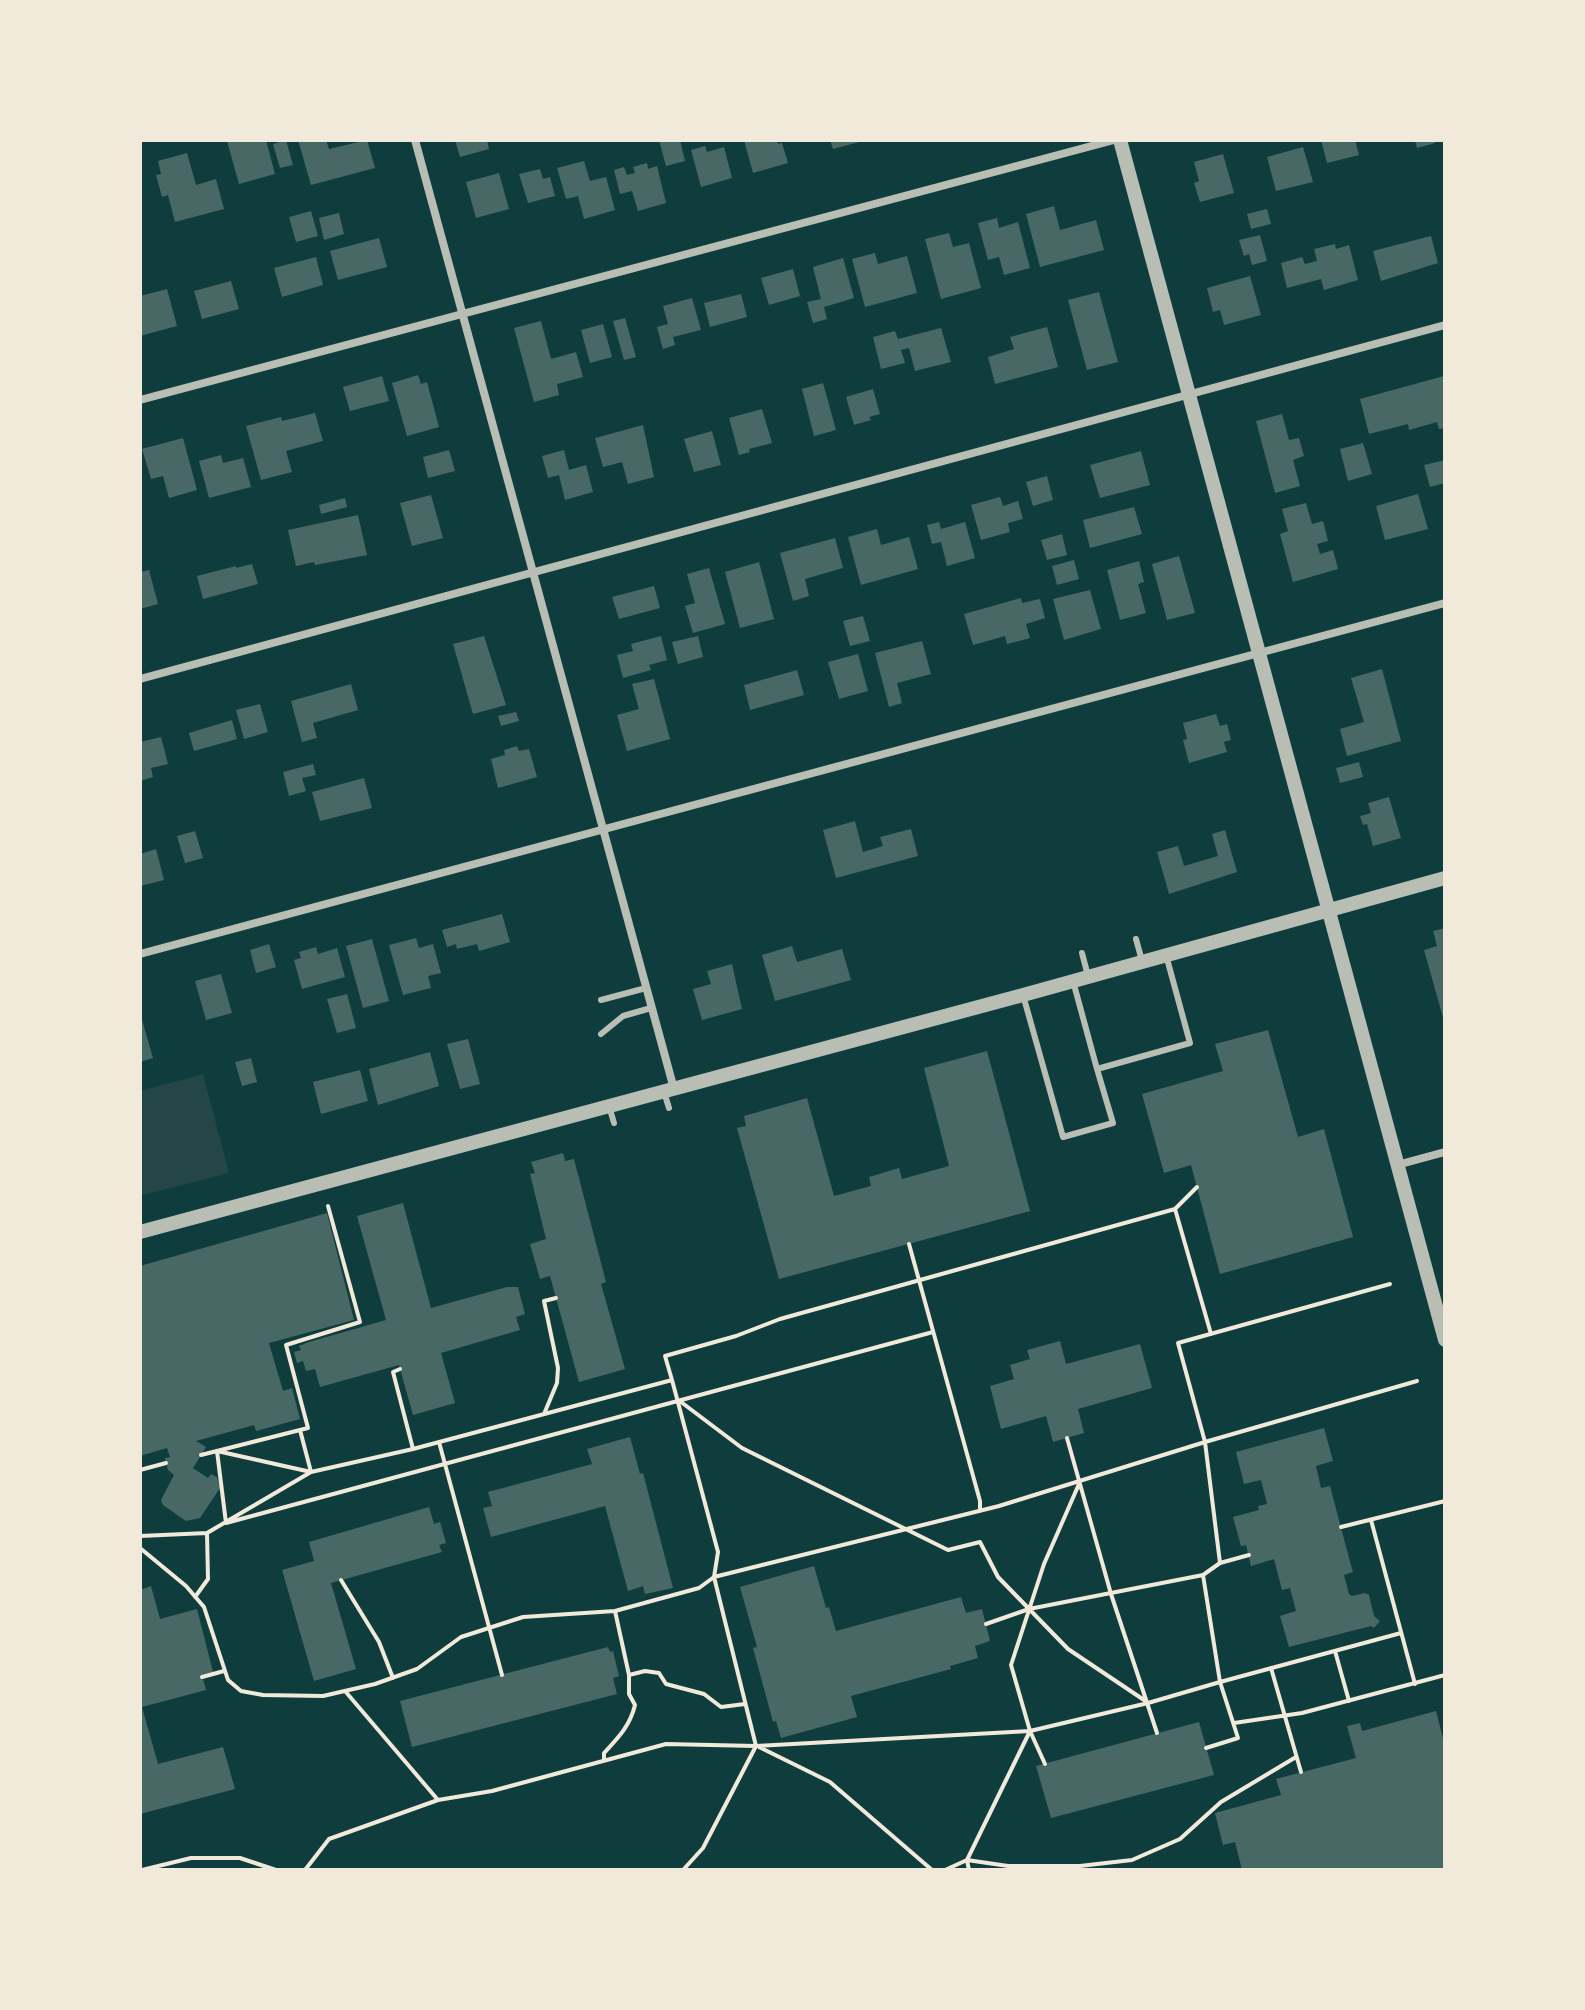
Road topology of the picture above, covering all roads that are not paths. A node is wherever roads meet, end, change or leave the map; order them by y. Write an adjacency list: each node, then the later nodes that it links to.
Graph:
1 (415, 140): 3 (street)
2 (1117, 140): 3 (street); 5 (street)
3 (462, 313): 6 (street); 7 (street)
4 (1445, 325): 5 (street)
5 (1189, 396): 7 (street); 9 (street)
6 (140, 400)
7 (533, 573): 10 (street); 11 (street)
8 (1445, 603): 9 (street)
9 (1259, 654): 11 (street); 13 (street)
10 (140, 679)
11 (603, 828): 16 (street); 20 (street)
12 (1445, 878): 13 (street)
13 (1328, 909): 17 (street); 31 (street)
14 (1136, 939): 18 (lane)
15 (1082, 953): 19 (lane)
16 (140, 954)
17 (1166, 955): 18 (street); 25 (lane)
18 (1142, 961): 19 (street)
19 (1081, 978): 21 (street); 25 (lane)
20 (646, 988): 22 (lane); 23 (street)
21 (1023, 995): 25 (lane); 26 (street)
22 (601, 1000)
23 (651, 1008): 24 (lane); 26 (street)
24 (601, 1034)
25 (1097, 1069)
26 (669, 1090): 27 (street); 28 (lane)
27 (609, 1106): 29 (lane); 32 (street)
28 (669, 1108)
29 (614, 1123)
30 (1445, 1152): 31 (street)
31 (1397, 1165): 33 (street)
32 (140, 1232)
33 (1445, 1340)

